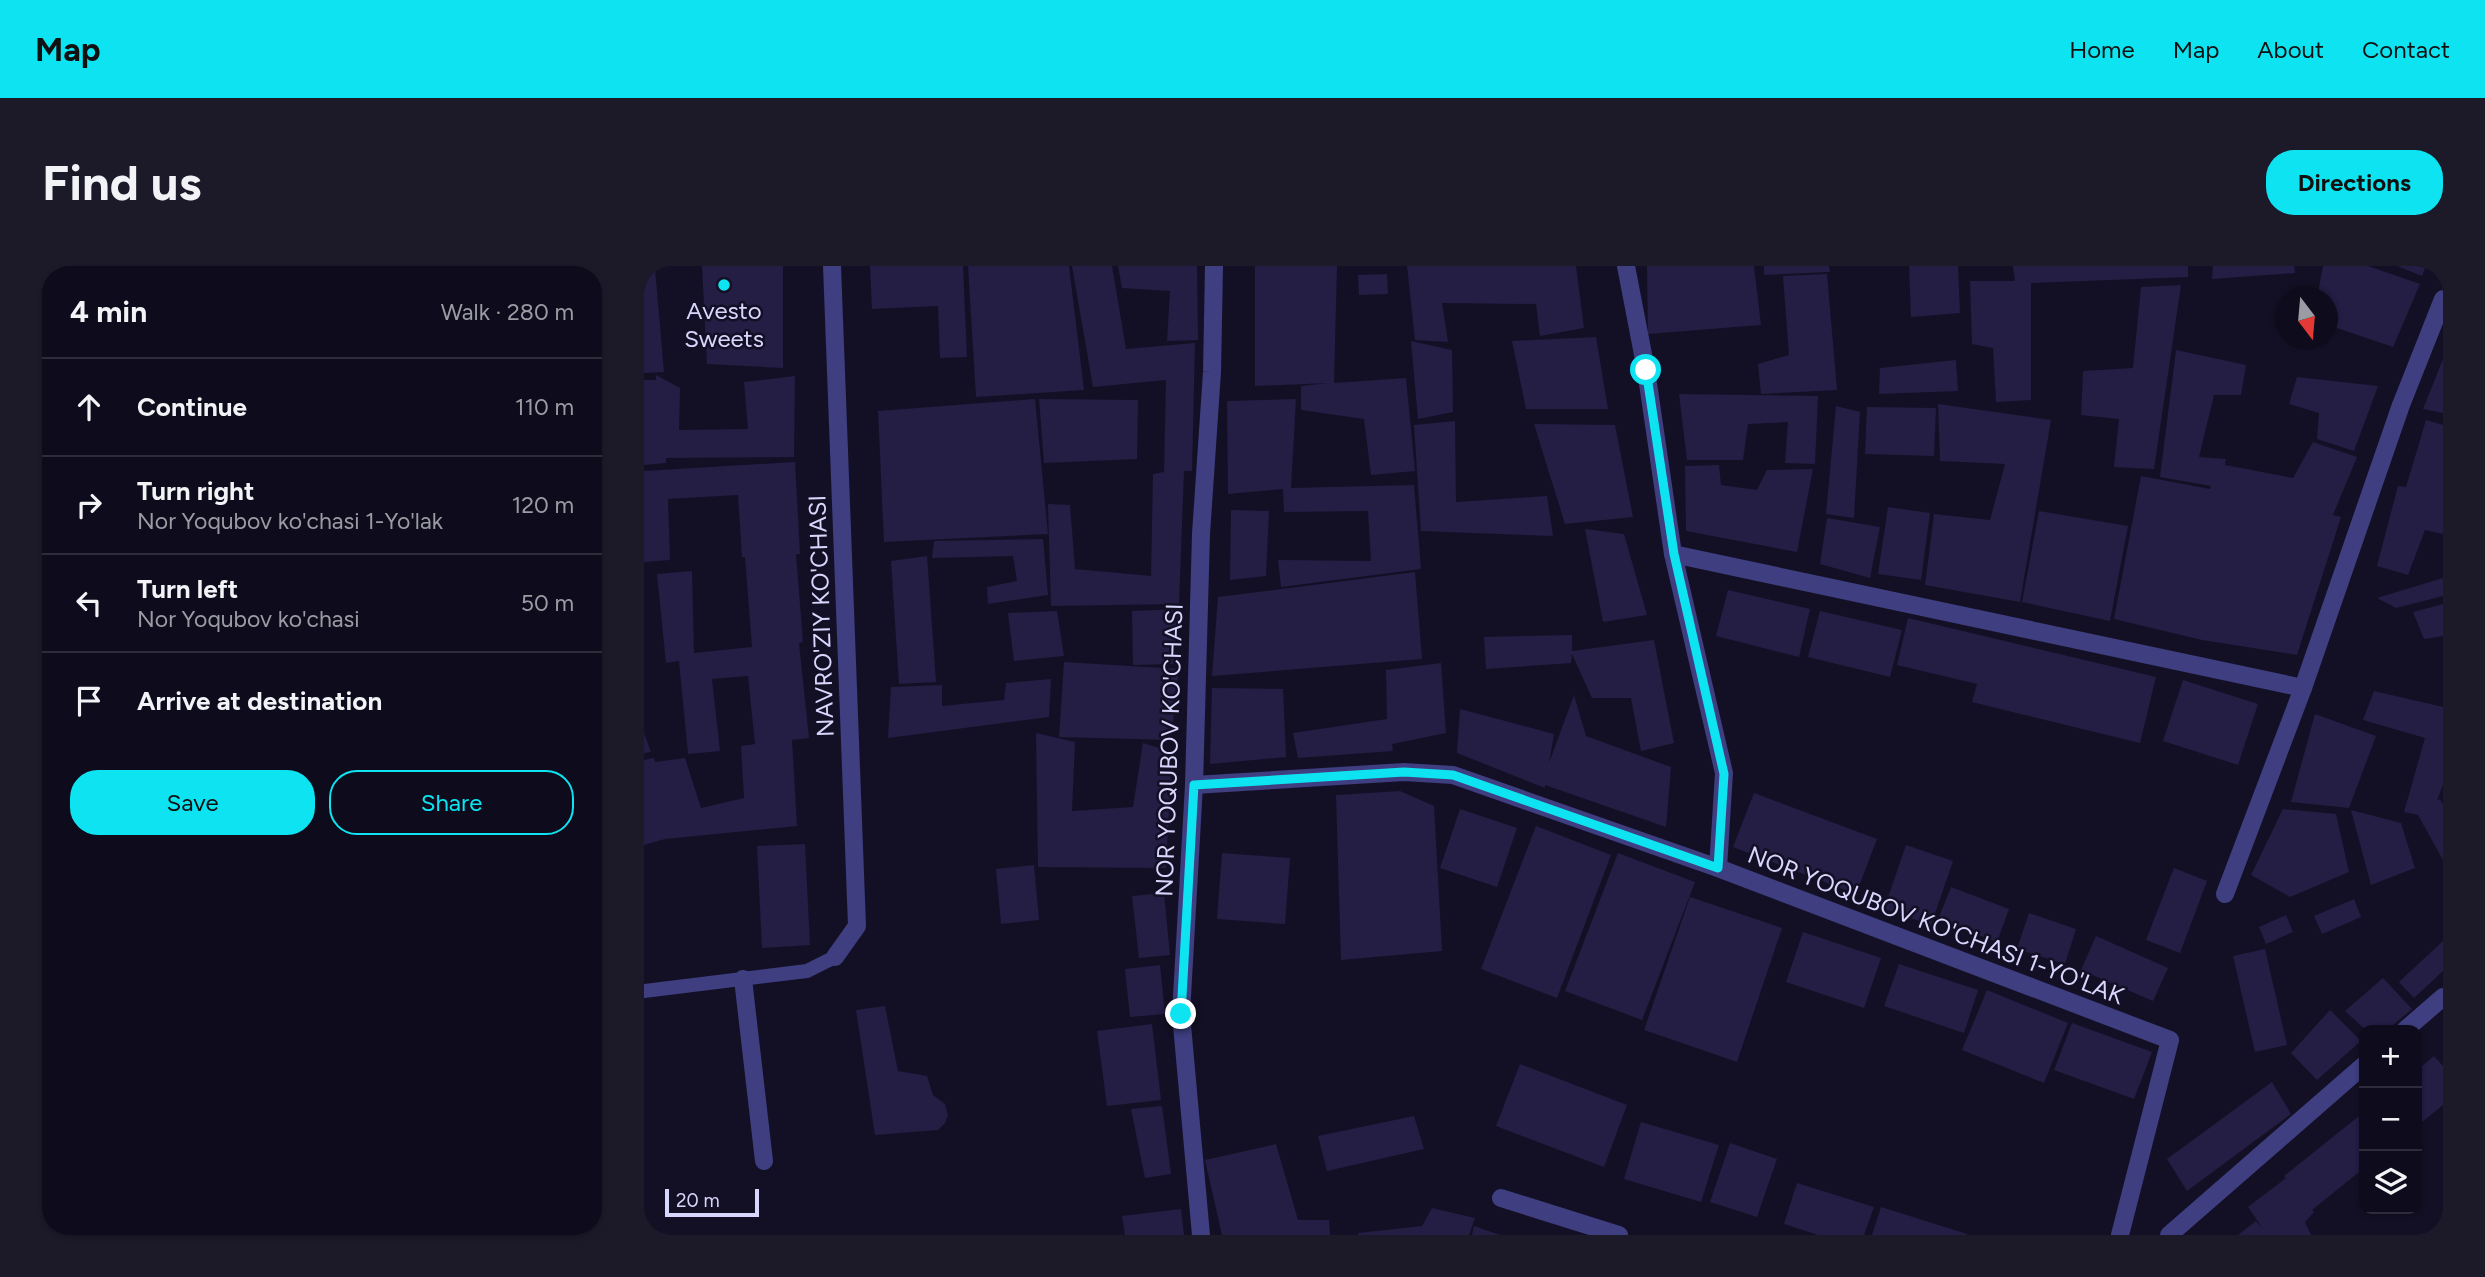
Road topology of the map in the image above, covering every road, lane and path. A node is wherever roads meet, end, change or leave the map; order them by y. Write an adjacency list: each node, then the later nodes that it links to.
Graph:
1 (832, 266): 10 (street, NAVRO'ZIY KO'CHASI)
2 (1214, 266): 7 (street, NOR YOQUBOV KO'CHASI)
3 (1626, 266): 5 (street)
4 (2443, 299): 6 (street)
5 (1674, 554): 6 (street); 8 (street)
6 (2303, 688): 9 (street)
7 (1194, 785): 8 (street, NOR YOQUBOV KO'CHASI 1-YO'LAK); 18 (street, NOR YOQUBOV KO'CHASI)
8 (1718, 868): 20 (street, NOR YOQUBOV KO'CHASI 1-YO'LAK)
9 (2225, 894)
10 (835, 957): 11 (lane)
11 (743, 979): 12 (lane); 16 (street)
12 (644, 992)
13 (2443, 997): 14 (street)
14 (2411, 1025)
15 (2359, 1069): 21 (street)
16 (764, 1161)
17 (1501, 1198): 19 (street)
18 (1201, 1235)
19 (1619, 1235)
20 (2120, 1235)
21 (2169, 1235)

